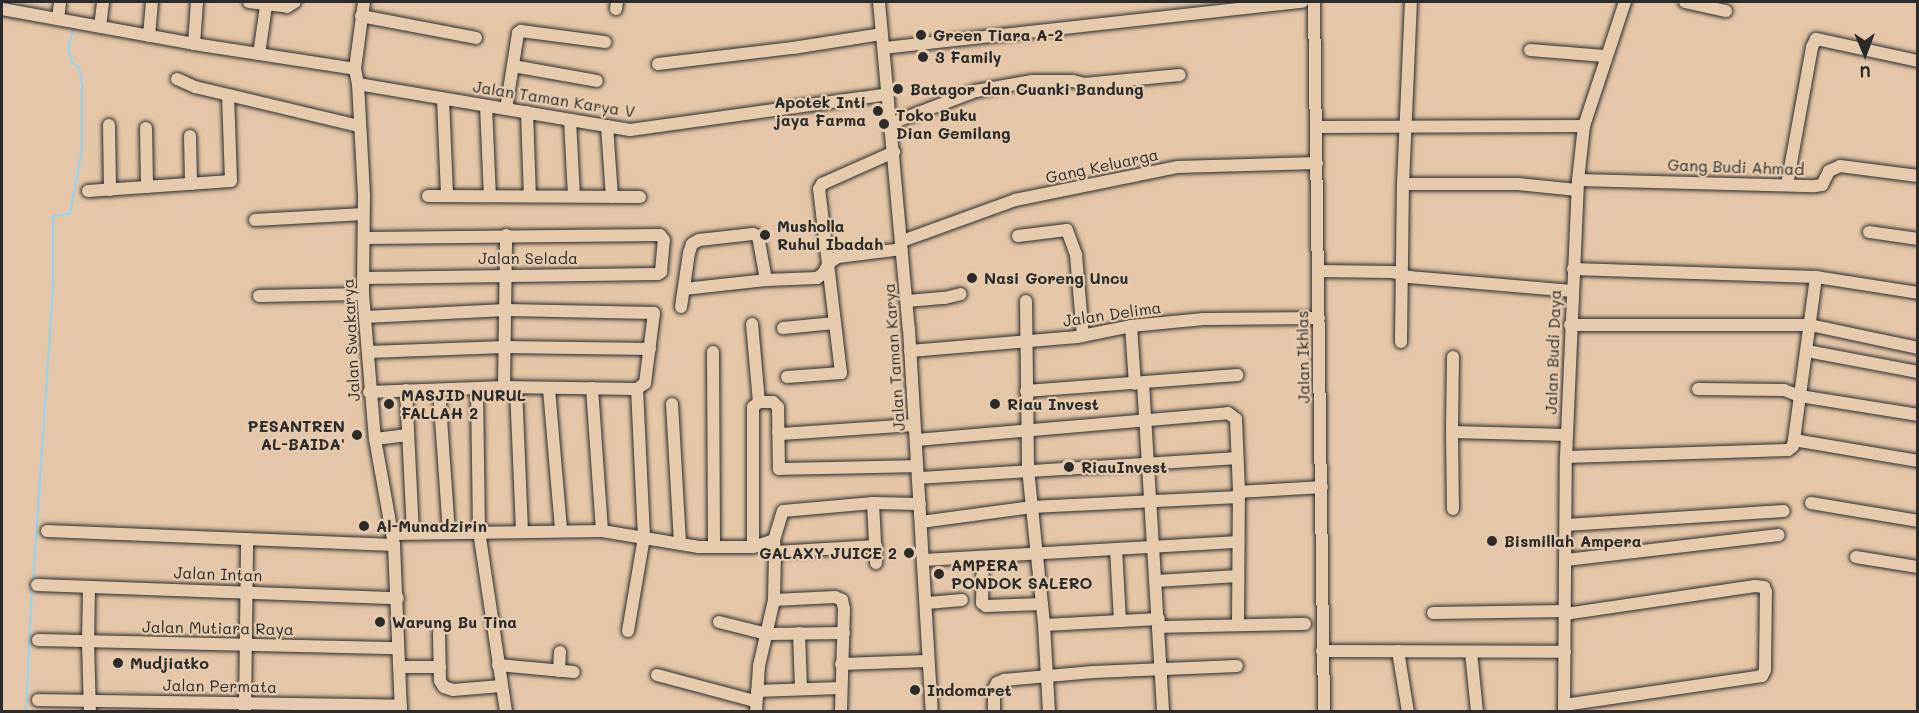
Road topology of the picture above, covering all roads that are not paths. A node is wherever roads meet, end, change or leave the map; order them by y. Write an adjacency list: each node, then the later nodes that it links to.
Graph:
1 (60, 2): 18 (street)
2 (103, 2): 19 (street)
3 (152, 2): 21 (street)
4 (197, 2): 24 (street)
5 (249, 2): 14 (street)
6 (295, 2): 14 (street)
7 (364, 2): 17 (street, Jalan Swakarya)
8 (882, 2): 20 (street, Jalan Taman Karya)
9 (1302, 2): 25 (street)
10 (1314, 2): 50 (street, Jalan Ikhlas)
11 (1411, 2): 48 (street)
12 (1624, 2): 28 (street, Jalan Budi Daya)
13 (1685, 2): 16 (street)
14 (266, 6): 27 (street)
15 (2, 9): 18 (street)
16 (1726, 10)
17 (361, 16): 22 (street); 32 (street, Jalan Swakarya)
18 (58, 19): 19 (street)
19 (100, 27): 21 (street)
20 (881, 34): 25 (street, Jalan Taman Karya); 30 (street)
21 (149, 36): 24 (street)
22 (476, 38)
23 (605, 42): 31 (street)
24 (194, 44): 27 (street)
25 (884, 48): 37 (street, Jalan Taman Karya)
26 (1530, 50): 28 (street)
27 (259, 54): 32 (street)
28 (1605, 56): 49 (street, Jalan Budi Daya)
29 (1917, 61): 59 (street)
30 (658, 64)
31 (513, 66): 35 (street); 41 (street)
32 (355, 69): 36 (street, Jalan Swakarya)
33 (1180, 75): 44 (street)
34 (177, 79): 38 (street)
35 (597, 81)
36 (358, 84): 39 (street, Jalan Taman Karya V); 46 (street, Jalan Swakarya)
37 (888, 94): 44 (street, Jalan Taman Karya); 47 (street, Jalan Taman Karya V)
38 (228, 95): 46 (street); 56 (street)
39 (443, 99): 40 (street, Jalan Taman Karya V); 64 (street)
40 (486, 106): 41 (street, Jalan Taman Karya V); 65 (street)
41 (506, 110): 42 (street, Jalan Taman Karya V)
42 (527, 112): 43 (street, Jalan Taman Karya V); 66 (street)
43 (570, 120): 47 (street, Jalan Taman Karya V); 67 (street)
44 (892, 123): 53 (street, Jalan Taman Karya)
45 (109, 125): 61 (street)
46 (359, 126): 70 (street, Jalan Swakarya)
47 (607, 126): 68 (street)
48 (1404, 126): 49 (street); 50 (street); 57 (street)
49 (1584, 126): 58 (street, Jalan Budi Daya)
50 (1316, 127): 54 (street, Jalan Ikhlas)
51 (146, 128): 60 (street)
52 (190, 136): 56 (street)
53 (894, 152): 77 (street, Jalan Taman Karya); 78 (street)
54 (1317, 163): 77 (street, Gang Keluarga); 80 (street, Jalan Ikhlas)
55 (1917, 176): 59 (street, Gang Budi Ahmad)
56 (191, 184): 60 (street)
57 (1402, 184): 58 (street, Gang Budi Ahmad); 81 (street)
58 (1577, 185): 59 (street, Gang Budi Ahmad); 79 (street, Jalan Budi Daya)
59 (1787, 185)
60 (147, 187): 61 (street)
61 (110, 190): 62 (street)
62 (88, 191)
63 (428, 196): 64 (street)
64 (447, 196): 65 (street)
65 (490, 196): 66 (street)
66 (530, 196): 67 (street)
67 (574, 196): 68 (street)
68 (612, 196): 69 (street)
69 (640, 197)
70 (363, 214): 71 (street); 75 (street, Jalan Swakarya)
71 (255, 220)
72 (1869, 232): 76 (street)
73 (506, 235): 75 (street); 82 (street); 82 (street, Jalan Selada)
74 (1018, 236): 104 (street)
75 (364, 238): 84 (street, Jalan Swakarya)
76 (1917, 239)
77 (902, 245): 78 (street, Gang Keluarga); 92 (street, Jalan Taman Karya)
78 (829, 263): 85 (street, Gang Keluarga); 98 (street)
79 (1573, 269): 83 (street); 87 (street, Jalan Budi Daya)
80 (1318, 271): 81 (street); 97 (street, Jalan Ikhlas)
81 (1401, 274): 87 (street); 106 (street)
82 (506, 275): 84 (street, Jalan Selada); 95 (street)
83 (1816, 277): 88 (street); 101 (street)
84 (363, 278): 89 (street, Jalan Swakarya)
85 (766, 280): 86 (street, Gang Keluarga); 86 (street)
86 (684, 289): 94 (street)
87 (1572, 291): 100 (street, Jalan Budi Daya)
88 (1917, 293)
89 (363, 294): 91 (street); 96 (street, Jalan Swakarya)
90 (961, 294): 92 (street)
91 (259, 296)
92 (907, 301): 110 (street, Jalan Taman Karya)
93 (1026, 301): 105 (street)
94 (681, 307)
95 (506, 310): 96 (street); 107 (street); 109 (street)
96 (365, 317): 112 (street, Jalan Swakarya)
97 (1319, 318): 102 (street, Jalan Delima); 149 (street, Jalan Ikhlas)
98 (835, 323): 103 (street); 117 (street)
99 (752, 324): 131 (street)
100 (1570, 325): 101 (street); 139 (street, Jalan Budi Daya)
101 (1810, 325): 108 (street); 111 (street)
102 (1131, 326): 104 (street, Jalan Delima); 118 (street)
103 (783, 328)
104 (1083, 336): 105 (street, Jalan Delima)
105 (1026, 340): 110 (street, Jalan Delima); 127 (street)
106 (1401, 342)
107 (505, 347): 109 (street); 112 (street); 119 (street)
108 (1917, 348)
109 (650, 349): 123 (street)
110 (910, 351): 134 (street, Jalan Taman Karya)
111 (1807, 351): 115 (street); 129 (street)
112 (368, 352): 128 (street, Jalan Swakarya)
113 (713, 352): 174 (street)
114 (1453, 357): 137 (street)
115 (1917, 372)
116 (1237, 375): 118 (street)
117 (788, 377)
118 (1139, 384): 127 (street); 133 (street)
119 (510, 387): 121 (street); 122 (street); 165 (street)
120 (592, 388): 122 (street); 123 (street); 164 (street)
121 (477, 389): 126 (street); 163 (street)
122 (549, 389): 161 (street)
123 (637, 389): 169 (street)
124 (1698, 389): 129 (street)
125 (406, 390): 126 (street); 128 (street); 138 (street)
126 (439, 390): 167 (street)
127 (1026, 391): 135 (street)
128 (369, 392): 140 (street, Jalan Swakarya)
129 (1800, 396): 132 (street); 142 (street)
130 (672, 404): 173 (street)
131 (756, 404): 136 (street); 177 (street)
132 (1917, 415)
133 (1145, 420): 135 (street); 144 (street); 146 (street)
134 (914, 425): 136 (street); 141 (street, Jalan Taman Karya)
135 (1027, 428): 141 (street); 147 (street)
136 (778, 432): 148 (street)
137 (1452, 432): 139 (street); 156 (street)
138 (408, 435): 140 (street); 166 (street)
139 (1567, 435): 143 (street, Jalan Budi Daya)
140 (375, 439): 171 (street, Jalan Swakarya)
141 (916, 440): 148 (street, Jalan Taman Karya)
142 (1794, 440): 143 (street); 145 (street)
143 (1566, 457): 160 (street, Jalan Budi Daya)
144 (1236, 458): 146 (street); 150 (street)
145 (1917, 460)
146 (1149, 462): 147 (street); 151 (street)
147 (1028, 469): 148 (street); 155 (street)
148 (918, 472): 154 (street, Jalan Taman Karya)
149 (1322, 487): 150 (street); 214 (street, Jalan Ikhlas)
150 (1238, 494): 151 (street); 172 (street)
151 (1151, 500): 155 (street); 178 (street)
152 (873, 503): 154 (street); 175 (street); 176 (street)
153 (1811, 503): 158 (street)
154 (920, 504): 159 (street, Jalan Taman Karya)
155 (1032, 507): 159 (street); 180 (street)
156 (1453, 509)
157 (1784, 511): 160 (street)
158 (1917, 520)
159 (921, 522): 183 (street, Jalan Taman Karya)
160 (1566, 525): 184 (street, Jalan Budi Daya)
161 (561, 530): 164 (street); 165 (street)
162 (47, 531): 170 (street)
163 (479, 531): 165 (street); 167 (street); 221 (street)
164 (603, 531): 169 (street)
165 (522, 532)
166 (413, 533): 167 (street); 171 (street)
167 (449, 533)
168 (1779, 535): 184 (street)
169 (644, 537): 173 (street); 205 (street)
170 (247, 539): 171 (street); 191 (street)
171 (394, 539): 192 (street, Jalan Swakarya)
172 (1238, 542): 178 (street); 187 (street)
173 (680, 544): 174 (street)
174 (714, 546): 177 (street)
175 (774, 546): 176 (street); 177 (street); 193 (street)
176 (876, 546): 185 (street)
177 (753, 547)
178 (1155, 547): 179 (street); 188 (street)
179 (1116, 549): 180 (street); 199 (street)
180 (1038, 554): 181 (street); 196 (street)
181 (983, 557): 183 (street); 196 (street)
182 (1856, 557): 186 (street)
183 (924, 560): 195 (street, Jalan Taman Karya)
184 (1566, 560): 198 (street, Jalan Budi Daya)
185 (876, 563)
186 (1917, 567)
187 (1238, 576): 188 (street); 202 (street)
188 (1156, 581): 201 (street)
189 (37, 585): 190 (street, Jalan Intan)
190 (89, 587): 191 (street, Jalan Intan); 211 (street)
191 (247, 591): 192 (street, Jalan Intan); 212 (street)
192 (398, 598): 213 (street, Jalan Swakarya)
193 (774, 600): 208 (street); 209 (street)
194 (962, 600): 195 (street)
195 (927, 603): 219 (street, Jalan Taman Karya)
196 (1042, 604): 204 (street)
197 (1433, 613): 198 (street)
198 (1565, 613): 218 (street, Jalan Budi Daya); 237 (street)
199 (1120, 621): 201 (street); 204 (street)
200 (719, 622): 209 (street)
201 (1160, 623): 202 (street); 225 (street)
202 (1238, 624): 203 (street)
203 (1305, 624)
204 (1044, 625): 229 (street)
205 (628, 631)
206 (439, 633): 224 (street)
207 (799, 633): 208 (street); 209 (street); 231 (street)
208 (844, 633): 220 (street)
209 (767, 634): 234 (street)
210 (38, 640): 211 (street, Jalan Mutiara Raya)
211 (88, 642): 212 (street, Jalan Mutiara Raya); 235 (street)
212 (244, 645): 213 (street, Jalan Mutiara Raya); 236 (street)
213 (398, 648): 223 (street, Jalan Swakarya)
214 (1322, 651): 215 (street); 245 (street, Jalan Ikhlas)
215 (1398, 651): 217 (street); 246 (street)
216 (560, 652): 226 (street)
217 (1471, 652): 218 (street); 247 (street)
218 (1565, 652): 237 (street, Jalan Budi Daya)
219 (927, 661): 220 (street); 241 (street, Jalan Taman Karya)
220 (841, 664): 232 (street)
221 (498, 665): 226 (street); 230 (street)
222 (1237, 666): 225 (street)
223 (400, 667): 224 (street); 238 (street, Jalan Swakarya)
224 (440, 667): 230 (street)
225 (1162, 670): 229 (street); 244 (street)
226 (559, 671): 227 (street)
227 (574, 672)
228 (657, 675): 234 (street)
229 (1047, 676): 242 (street); 243 (street)
230 (501, 686): 239 (street)
231 (801, 687): 232 (street); 234 (street)
232 (840, 688): 240 (street)
233 (38, 700): 235 (street, Jalan Permata)
234 (756, 701)
235 (90, 706): 236 (street, Jalan Permata)
236 (245, 707): 238 (street, Jalan Permata)
237 (1564, 708)
238 (401, 709)
239 (506, 711)
240 (841, 711)
241 (932, 711)
242 (994, 711)
243 (1049, 711)
244 (1164, 711)
245 (1324, 711)
246 (1408, 711)
247 (1477, 711)

